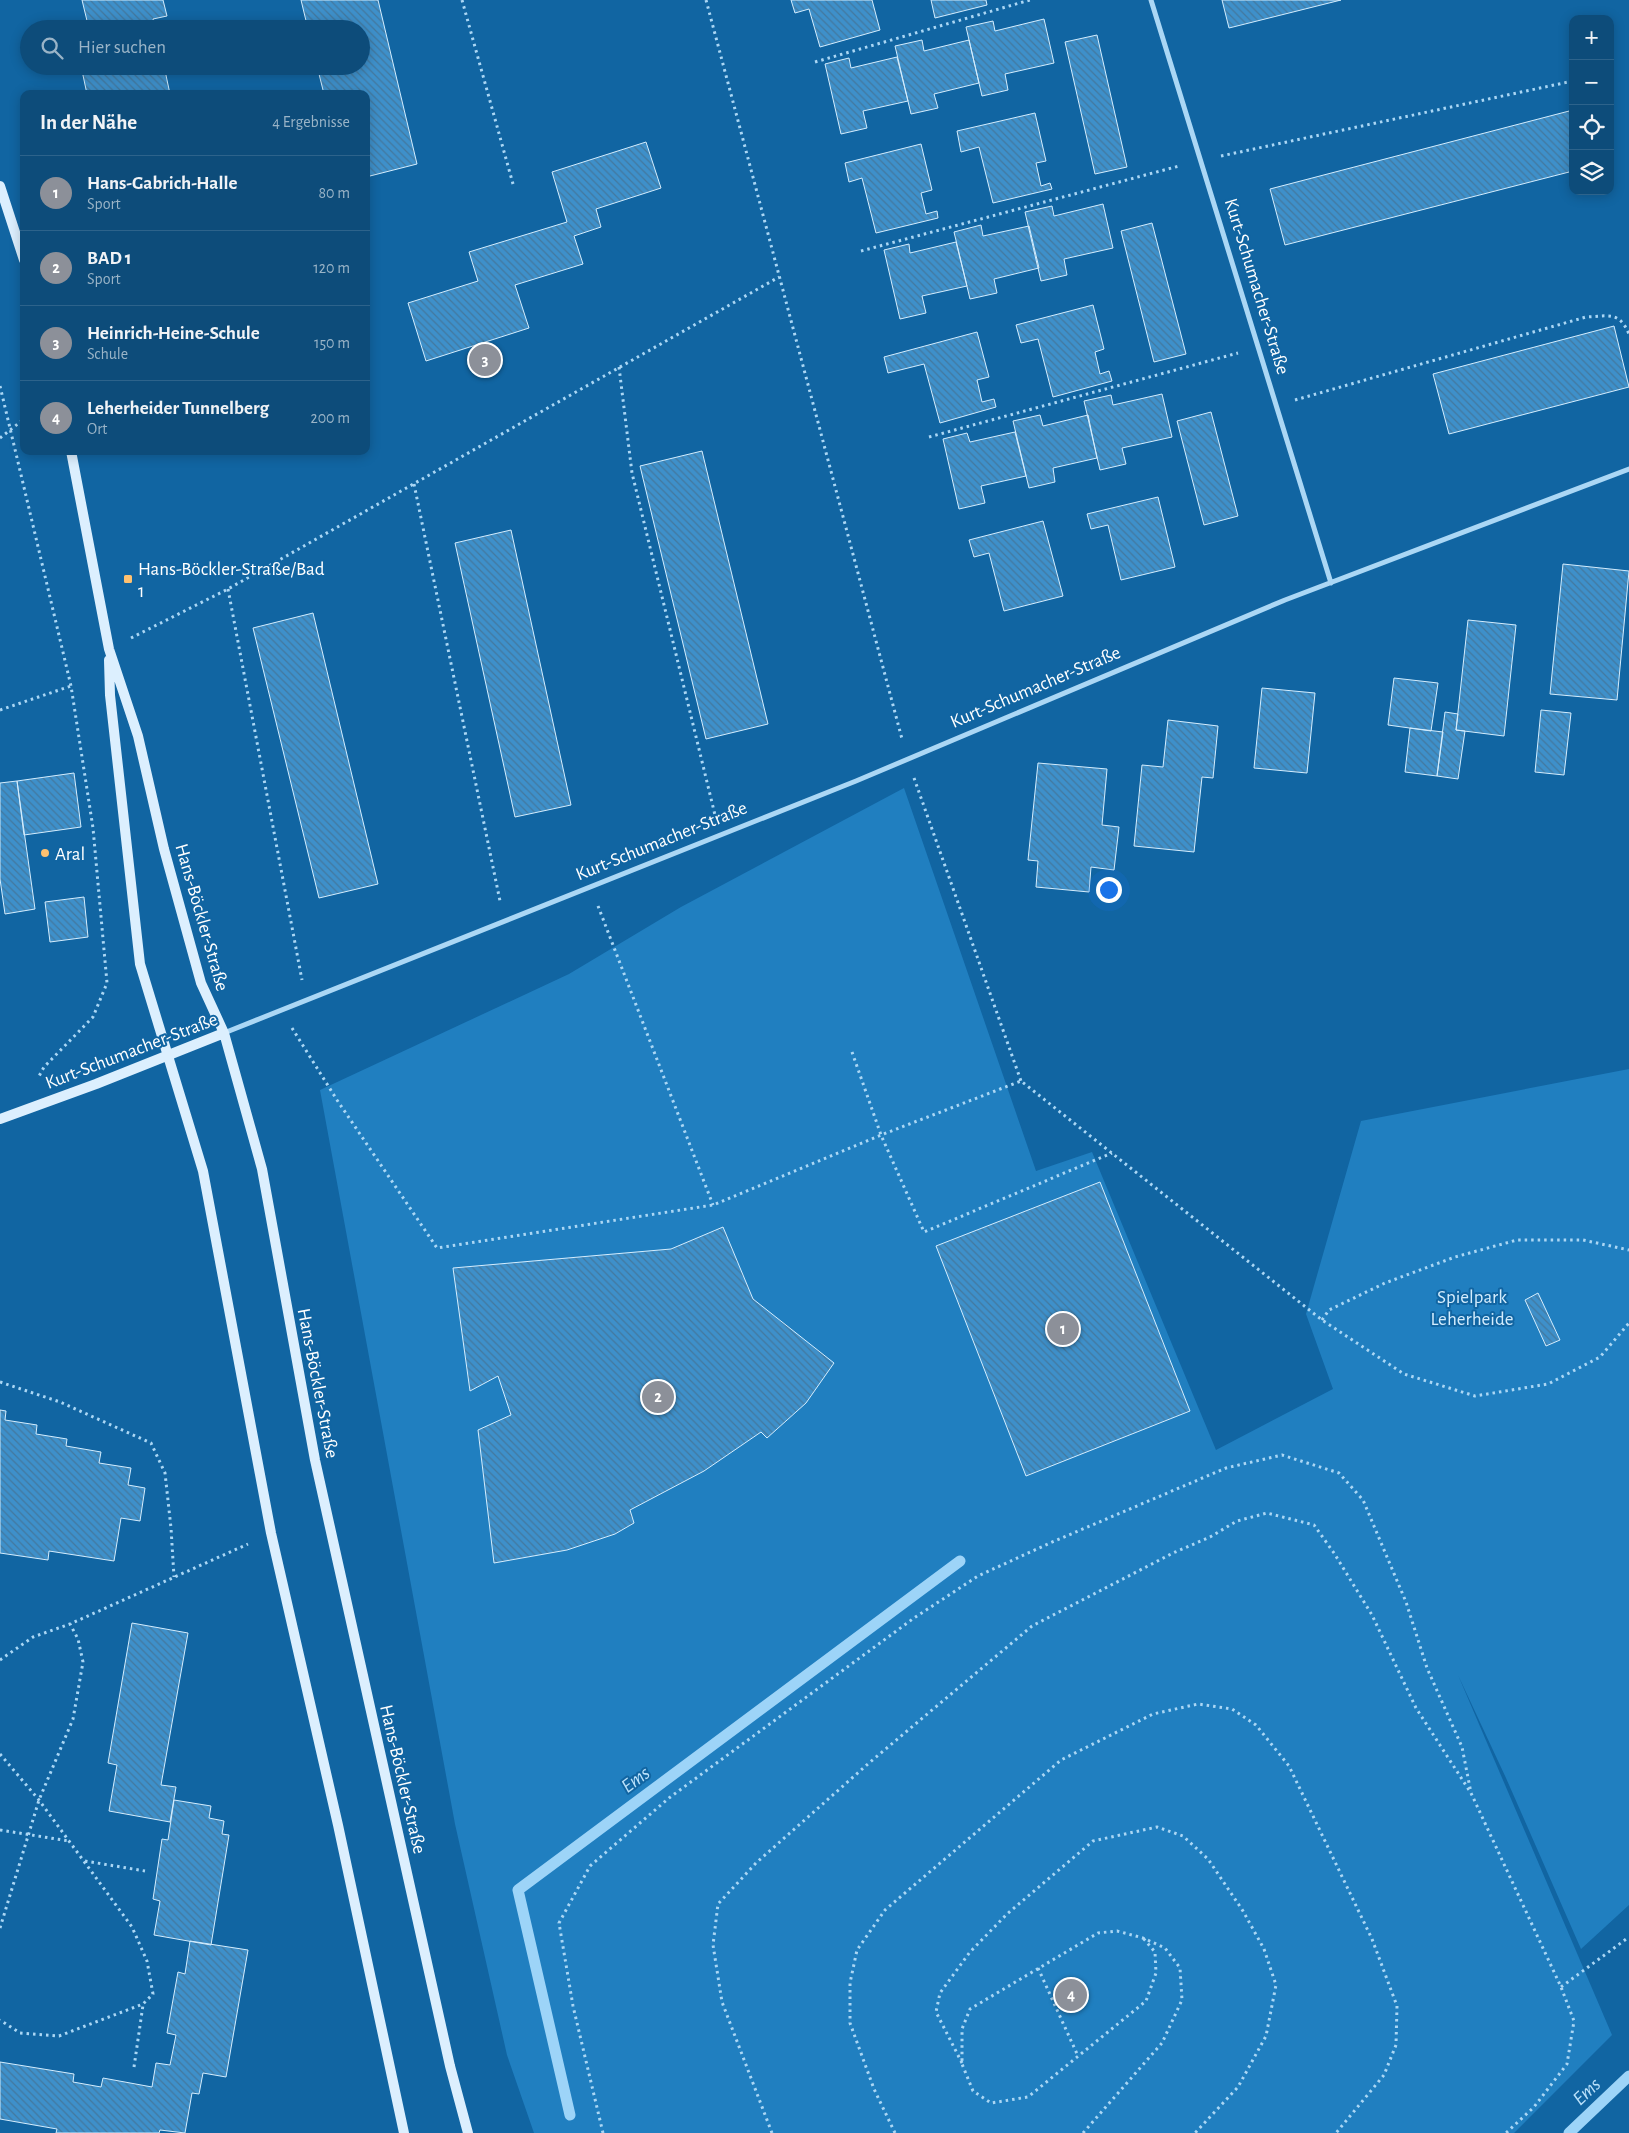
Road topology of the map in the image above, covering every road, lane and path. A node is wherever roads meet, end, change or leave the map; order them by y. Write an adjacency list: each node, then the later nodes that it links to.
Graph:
1 (462, 0): 8 (path)
2 (706, 0): 12 (path)
3 (1030, 0): 5 (path)
4 (1151, 0): 7 (street, Kurt-Schumacher-Straße)
5 (815, 62)
6 (1569, 82): 7 (path)
7 (1201, 160): 11 (path); 14 (street, Kurt-Schumacher-Straße)
8 (513, 184)
9 (0, 186): 10 (street)
10 (20, 248)
11 (861, 251)
12 (779, 276): 15 (path); 30 (path)
13 (1629, 334): 17 (path)
14 (1258, 347): 17 (street, Kurt-Schumacher-Straße); 20 (path)
15 (619, 367): 24 (path); 31 (path)
16 (0, 386): 19 (path)
17 (1276, 405): 25 (street, Kurt-Schumacher-Straße)
18 (20, 422): 19 (path)
19 (12, 429): 21 (path); 28 (path)
20 (929, 437)
21 (0, 438)
22 (72, 455): 27 (street, Hans-Böckler-Straße)
23 (1629, 469): 25 (street, Kurt-Schumacher-Straße)
24 (414, 484): 26 (path); 33 (path)
25 (1331, 583): 30 (street, Kurt-Schumacher-Straße)
26 (228, 589): 27 (path); 34 (path)
27 (109, 649): 36 (street, Hans-Böckler-Straße); 38 (street, Hans-Böckler-Straße)
28 (71, 686): 29 (path); 40 (path)
29 (0, 710)
30 (907, 759): 31 (street, Kurt-Schumacher-Straße); 39 (path)
31 (720, 835): 32 (street, Kurt-Schumacher-Straße)
32 (591, 886): 33 (street, Kurt-Schumacher-Straße); 44 (path)
33 (504, 921): 34 (street, Kurt-Schumacher-Straße)
34 (306, 1000): 35 (street, Kurt-Schumacher-Straße)
35 (281, 1010): 36 (street, Kurt-Schumacher-Straße); 44 (path)
36 (224, 1033): 38 (street, Kurt-Schumacher-Straße); 72 (street, Hans-Böckler-Straße)
37 (852, 1052): 42 (path)
38 (168, 1055): 40 (street, Kurt-Schumacher-Straße); 49 (street, Hans-Böckler-Straße)
39 (1021, 1081): 42 (path); 43 (path)
40 (20, 1111): 41 (street, Kurt-Schumacher-Straße)
41 (0, 1119)
42 (881, 1135): 43 (path); 44 (path)
43 (1112, 1153): 46 (path)
44 (713, 1205)
45 (1629, 1250): 46 (path)
46 (1322, 1320): 47 (path)
47 (1629, 1323)
48 (0, 1382): 50 (path)
49 (271, 1533): 50 (path); 71 (street, Hans-Böckler-Straße)
50 (174, 1577): 51 (path)
51 (70, 1624): 52 (path); 55 (path)
52 (0, 1660)
53 (0, 1754): 55 (path)
54 (1471, 1794): 65 (path); 73 (path); 74 (path)
55 (39, 1800): 57 (path); 58 (path)
56 (0, 1830): 57 (path)
57 (29, 1834): 58 (path); 61 (path)
58 (69, 1841): 59 (path)
59 (84, 1861): 60 (path); 66 (path)
60 (145, 1871)
61 (0, 1928)
62 (1629, 1937): 65 (path)
63 (1143, 1938): 64 (path); 68 (path); 76 (path)
64 (1038, 1968): 68 (path); 69 (path)
65 (1561, 1987): 79 (path)
66 (143, 2004): 67 (path); 70 (path)
67 (0, 2020)
68 (1078, 2056): 69 (path)
69 (962, 2064): 77 (path)
70 (134, 2067)
71 (404, 2133)
72 (468, 2133)
73 (603, 2133)
74 (772, 2133)
75 (895, 2133): 78 (path)
76 (1083, 2133)
77 (1195, 2133)
78 (1336, 2133)
79 (1506, 2133)

